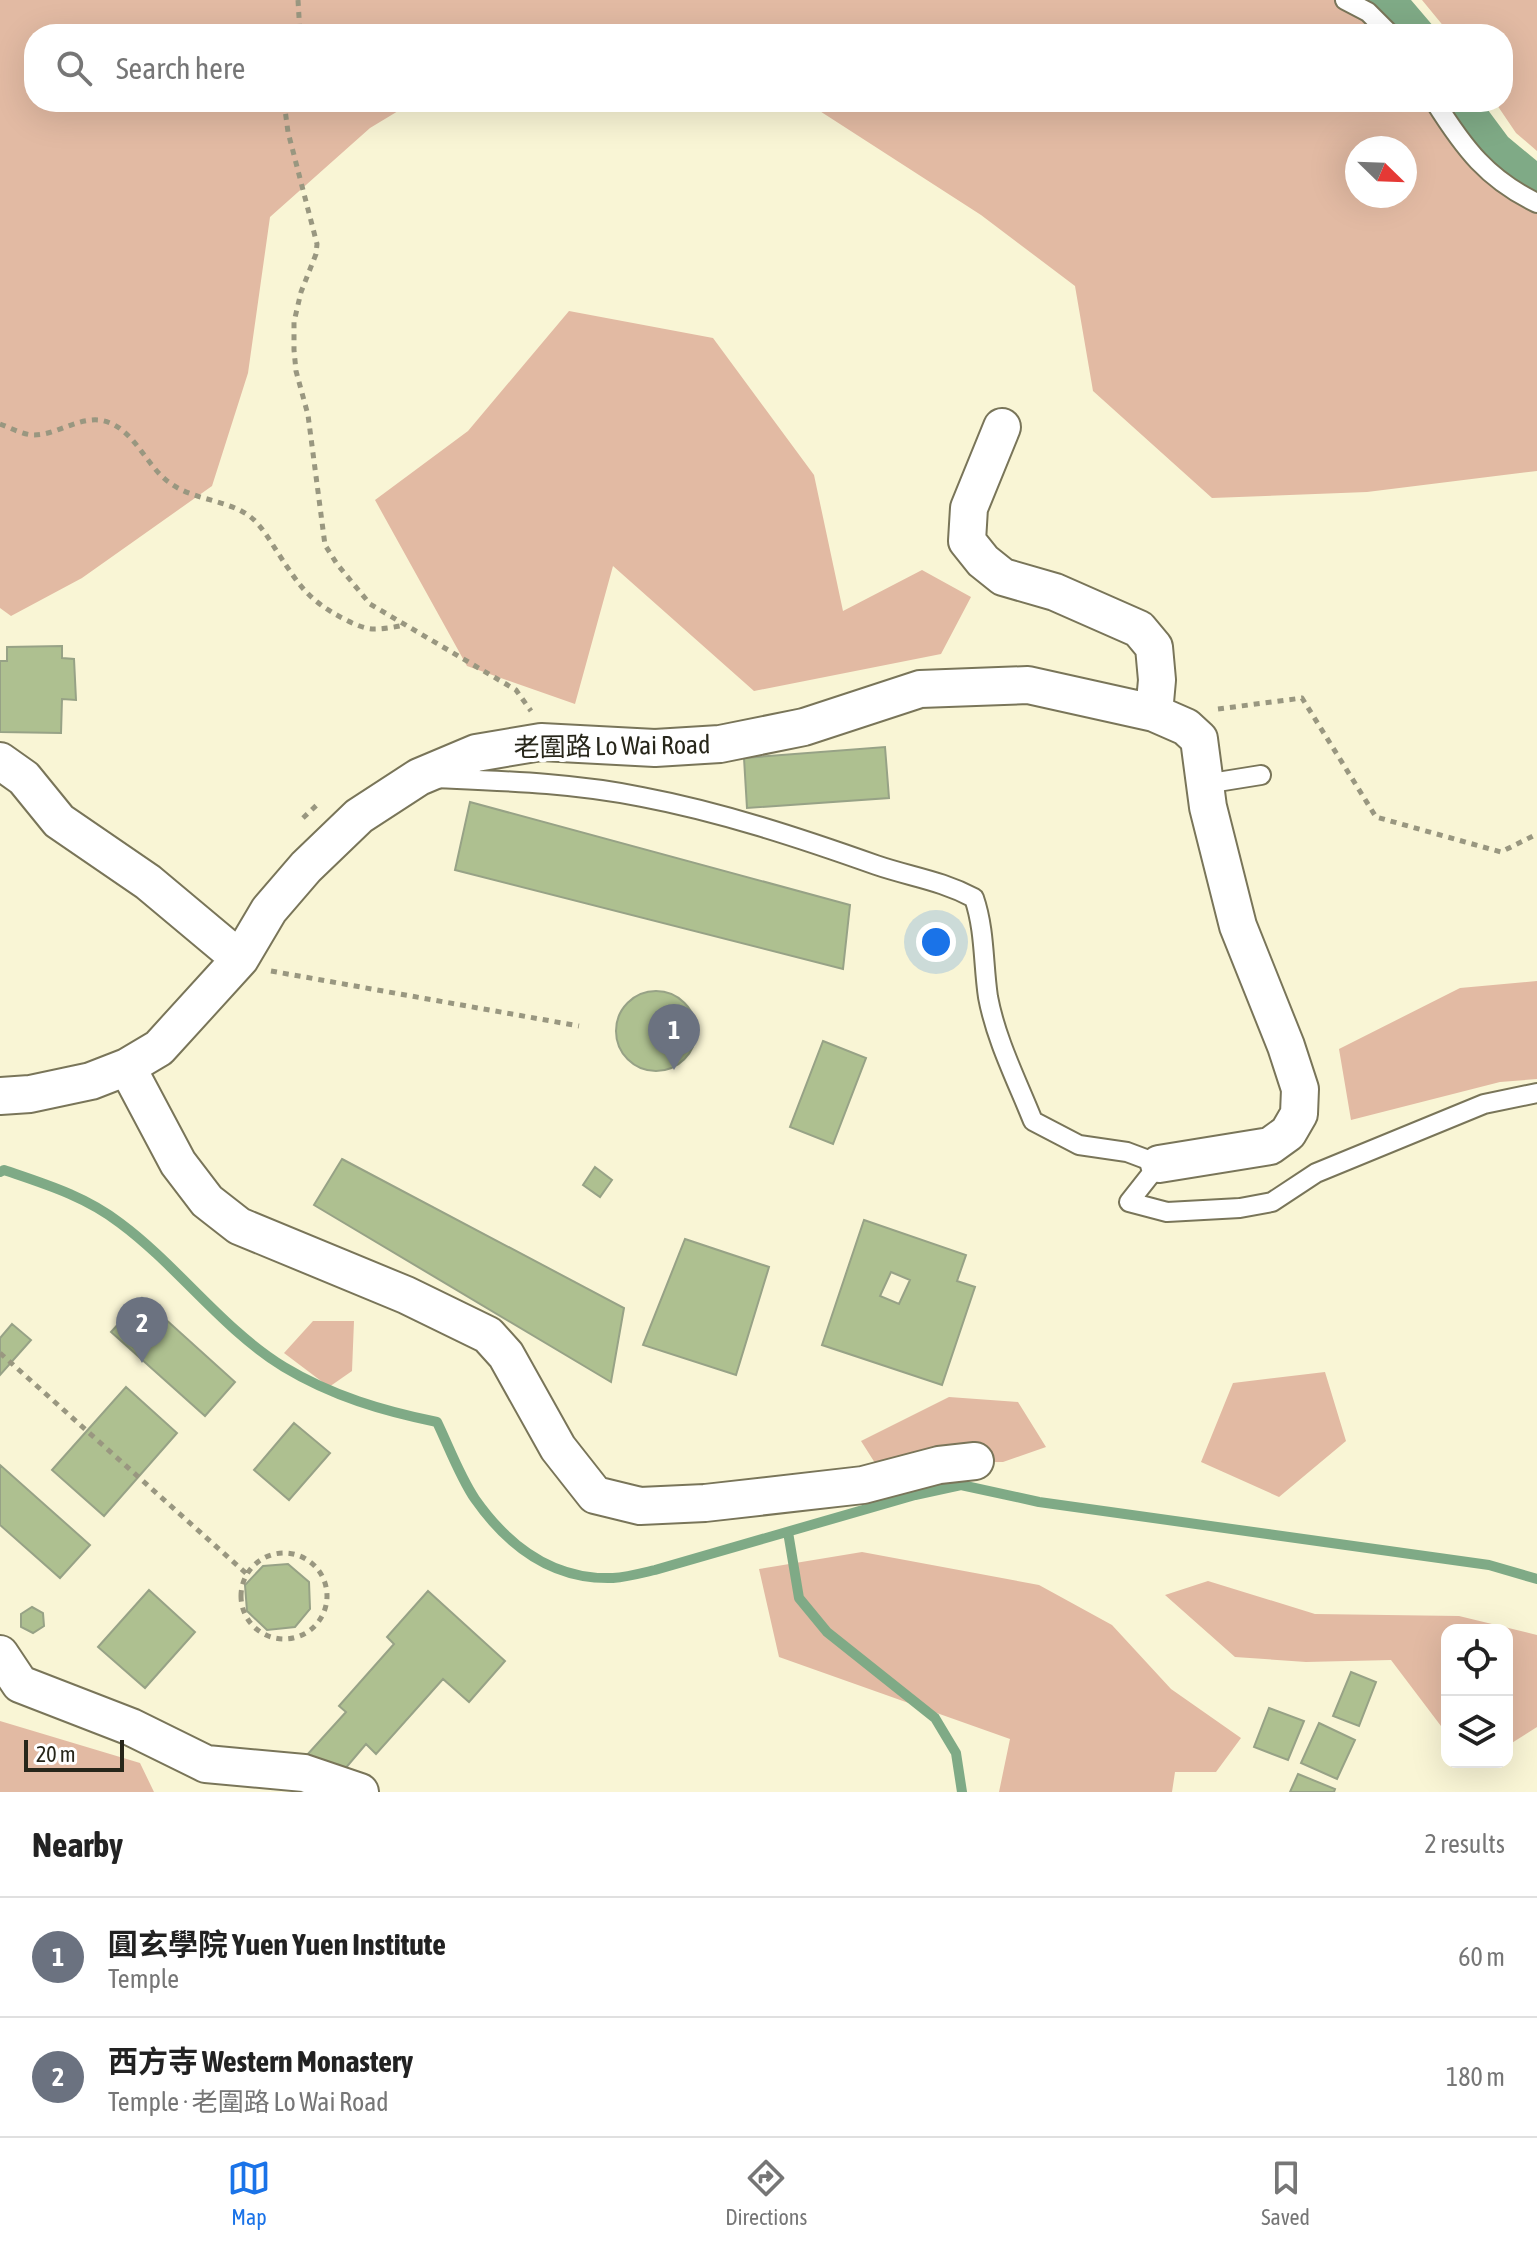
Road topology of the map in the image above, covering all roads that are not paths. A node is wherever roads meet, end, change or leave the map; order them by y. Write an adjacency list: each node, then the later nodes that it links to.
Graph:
1 (1345, 0): 2 (lane)
2 (1380, 24)
3 (1441, 112): 4 (lane)
4 (1537, 203)
5 (1002, 427): 6 (street)
6 (1154, 713): 9 (street, 老圍路 Lo Wai Road); 10 (street, 老圍路 Lo Wai Road)
7 (0, 761): 11 (street)
8 (1261, 775): 10 (lane)
9 (419, 777): 11 (street, 老圍路 Lo Wai Road); 15 (lane)
10 (1205, 784): 15 (street)
11 (250, 964): 12 (street, 老圍路 Lo Wai Road)
12 (127, 1067): 14 (street, 老圍路 Lo Wai Road); 16 (street)
13 (1537, 1093): 15 (lane)
14 (0, 1096)
15 (1159, 1164)
16 (975, 1461)
17 (0, 1654): 18 (street)
18 (360, 1792)

